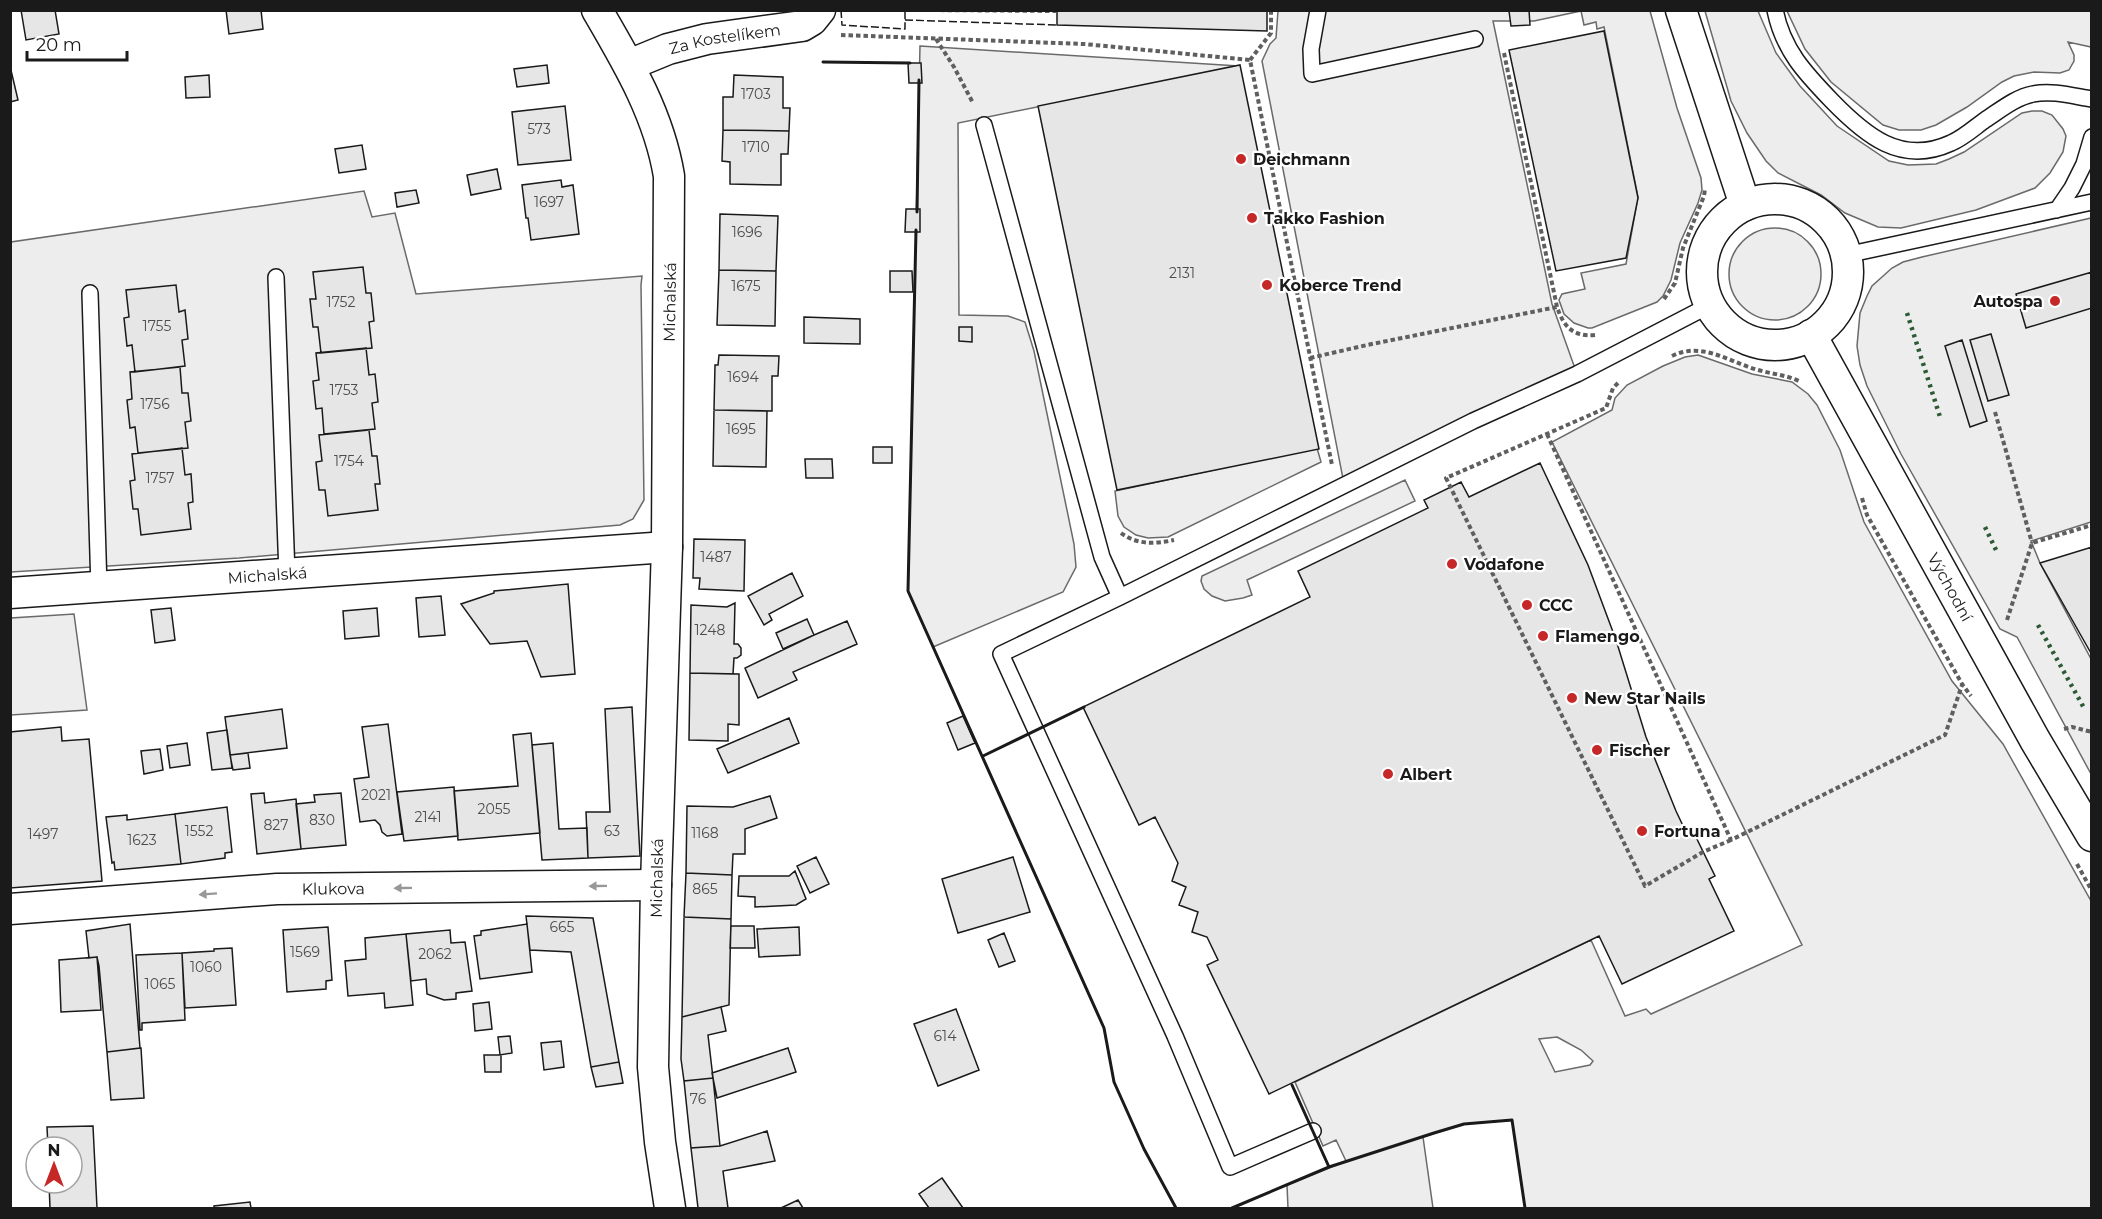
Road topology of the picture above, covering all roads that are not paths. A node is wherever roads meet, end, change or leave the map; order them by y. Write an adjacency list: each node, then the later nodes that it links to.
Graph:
1 (597, 10): 7 (street, Michalská)
2 (1318, 10): 6 (lane)
3 (1681, 10): 12 (street)
4 (1775, 10): 8 (lane)
5 (811, 18): 7 (street, Za Kostelíkem)
6 (1475, 39)
7 (629, 65): 19 (street, Michalská)
8 (2091, 99)
9 (984, 125): 23 (lane)
10 (2091, 137): 13 (lane)
11 (2091, 202): 13 (lane)
12 (1745, 205): 14 (street); 17 (street)
13 (2057, 210): 14 (lane)
14 (1846, 255): 18 (street)
15 (276, 277): 20 (lane)
16 (90, 293): 21 (lane)
17 (1710, 305): 18 (street); 23 (lane)
18 (1811, 335): 24 (street, Východní)
19 (667, 547): 20 (street, Michalská); 25 (street, Michalská)
20 (287, 574): 21 (street, Michalská)
21 (99, 588): 22 (street, Michalská)
22 (10, 593)
23 (1120, 597): 27 (lane)
24 (2091, 836)
25 (656, 885): 26 (street, Klukova, one-way to 26); 28 (street, Michalská)
26 (10, 909)
27 (1313, 1131)
28 (670, 1209)

